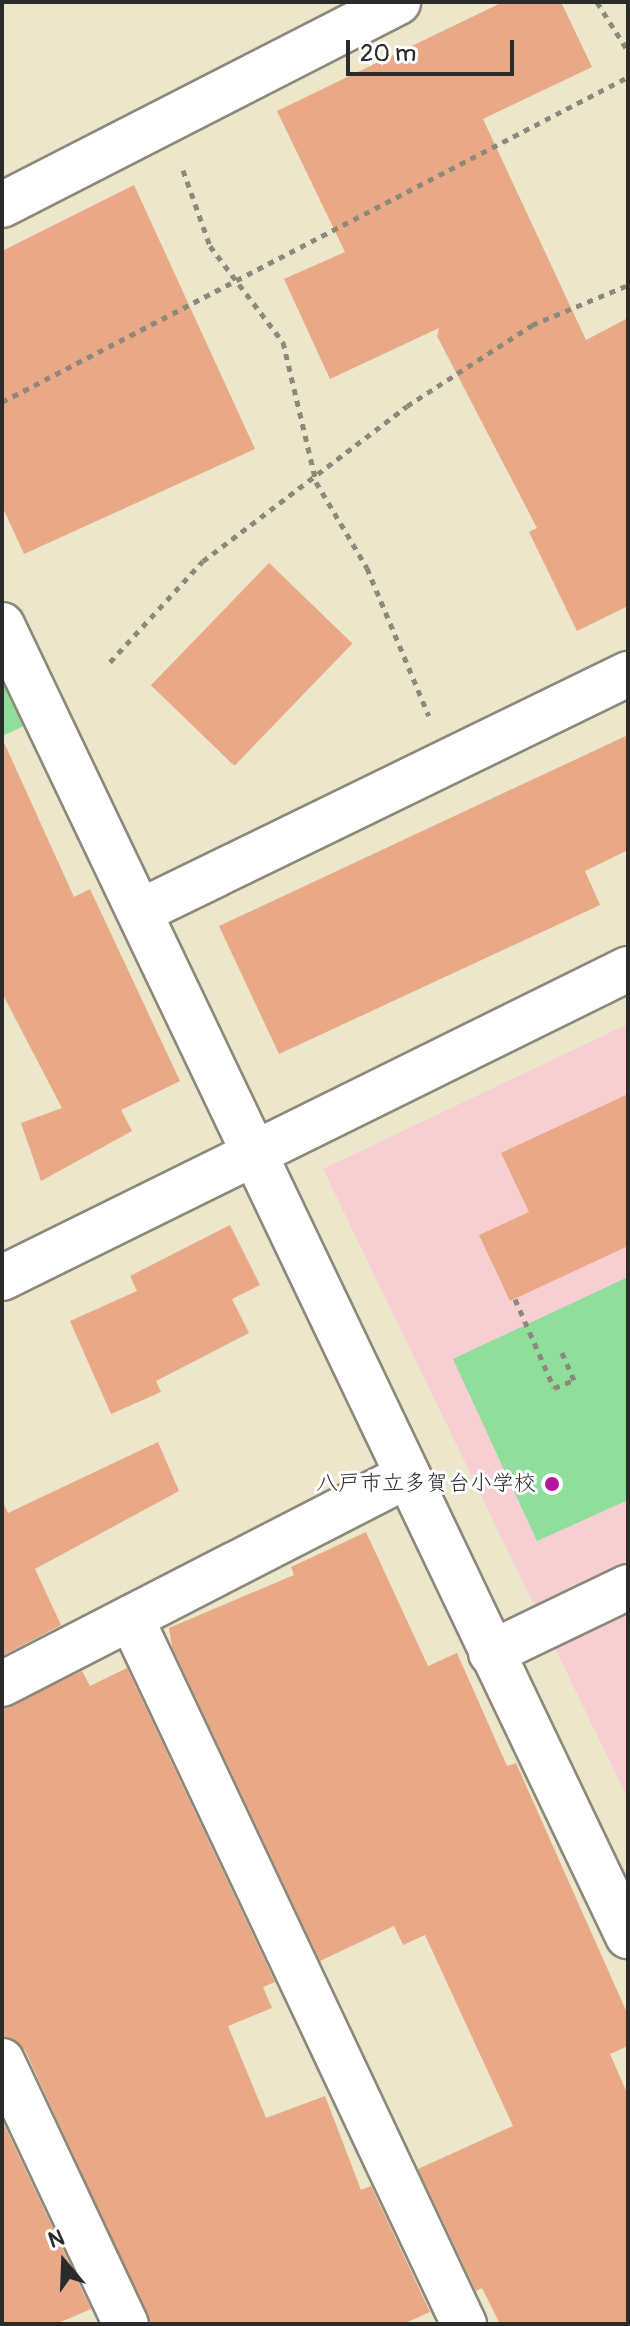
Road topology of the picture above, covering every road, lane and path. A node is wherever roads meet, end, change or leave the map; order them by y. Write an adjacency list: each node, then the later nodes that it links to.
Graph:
1 (398, 2): 5 (street)
2 (597, 2): 3 (path)
3 (628, 51)
4 (628, 77): 7 (path)
5 (179, 113): 6 (street); 7 (path)
6 (2, 205)
7 (237, 279): 9 (path); 10 (path)
8 (628, 285): 10 (path)
9 (2, 402)
10 (316, 482): 12 (path); 14 (path)
11 (2, 625): 15 (street)
12 (110, 662)
13 (628, 674): 14 (street)
14 (448, 762): 15 (street)
15 (141, 911): 17 (street)
16 (628, 969): 17 (street)
17 (253, 1150): 18 (street); 21 (street)
18 (2, 1278)
19 (515, 1299): 20 (path)
20 (560, 1348)
21 (406, 1476): 23 (street); 24 (street)
22 (628, 1587): 24 (street)
23 (131, 1618): 25 (street); 29 (street)
24 (491, 1653): 26 (street)
25 (2, 1684)
26 (628, 1936)
27 (2, 2061): 28 (street)
28 (126, 2324)
29 (464, 2324)

